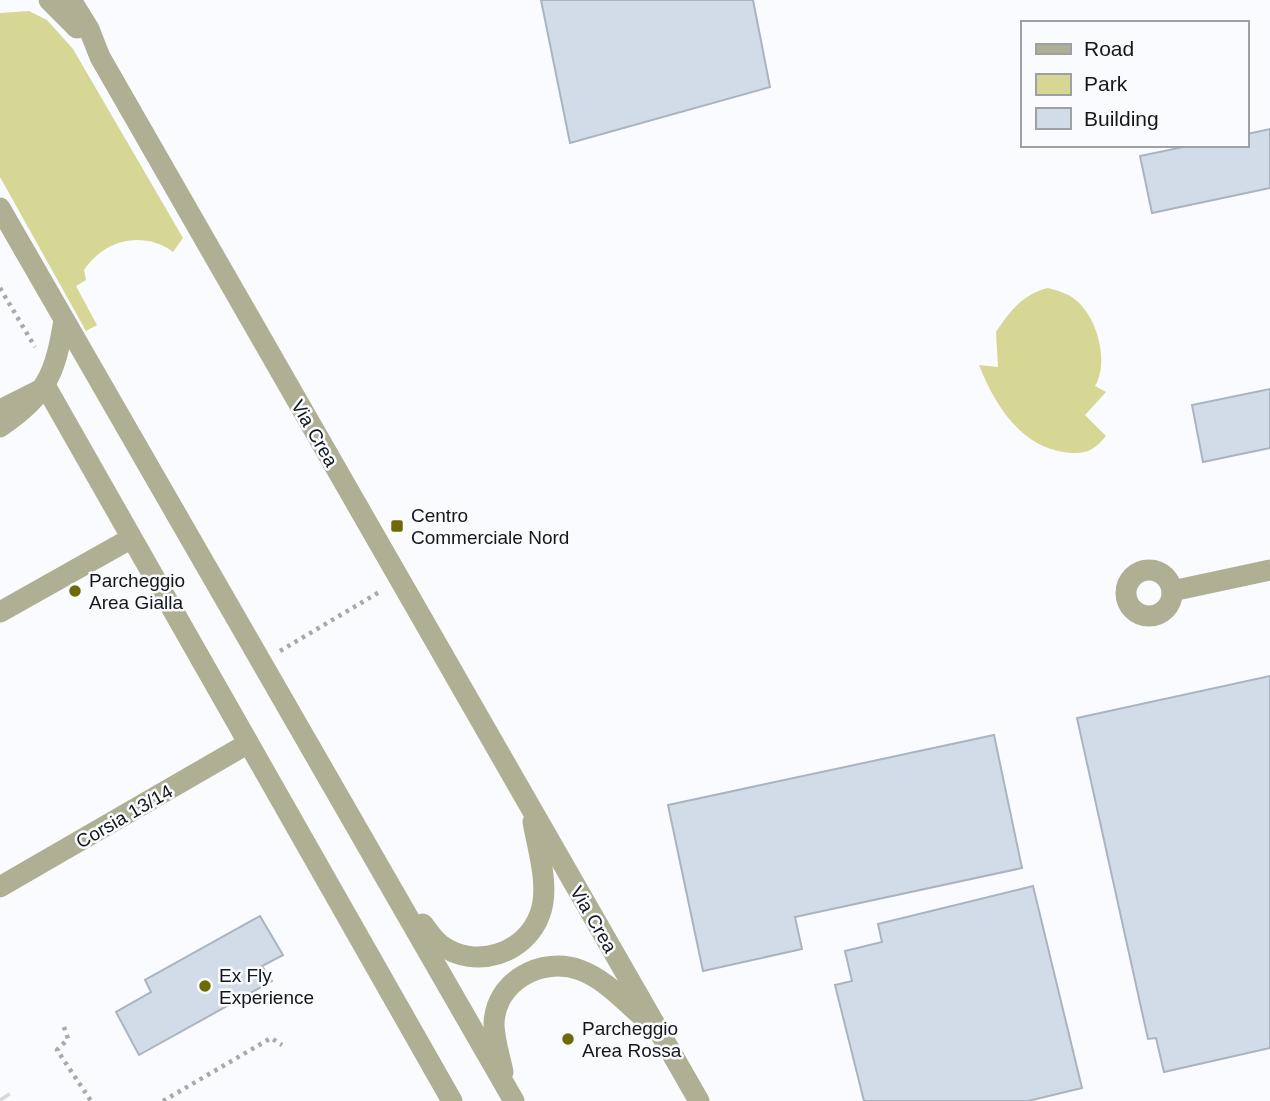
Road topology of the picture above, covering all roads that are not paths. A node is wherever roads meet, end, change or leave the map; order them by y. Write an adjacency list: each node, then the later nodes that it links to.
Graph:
1 (49, 0): 3 (street, Via Crea)
2 (71, 0): 3 (street, Via Crea)
3 (100, 57): 14 (street, Via Crea)
4 (0, 208): 5 (street, Via Crea)
5 (64, 320): 6 (street); 15 (street, Via Crea)
6 (49, 381): 7 (street); 8 (street); 9 (street)
7 (0, 410)
8 (0, 427)
9 (130, 539): 12 (street); 13 (street)
10 (1270, 570): 11 (street)
11 (1172, 591)
12 (0, 612)
13 (247, 744): 16 (street, Corsia 13/14); 19 (street)
14 (531, 808): 15 (street, Via Crea); 17 (street, Via Crea)
15 (380, 871): 18 (street, Via Crea)
16 (0, 887)
17 (658, 1030): 18 (street, Via Crea); 20 (street, Via Crea)
18 (510, 1094)
19 (452, 1101)
20 (699, 1101)

